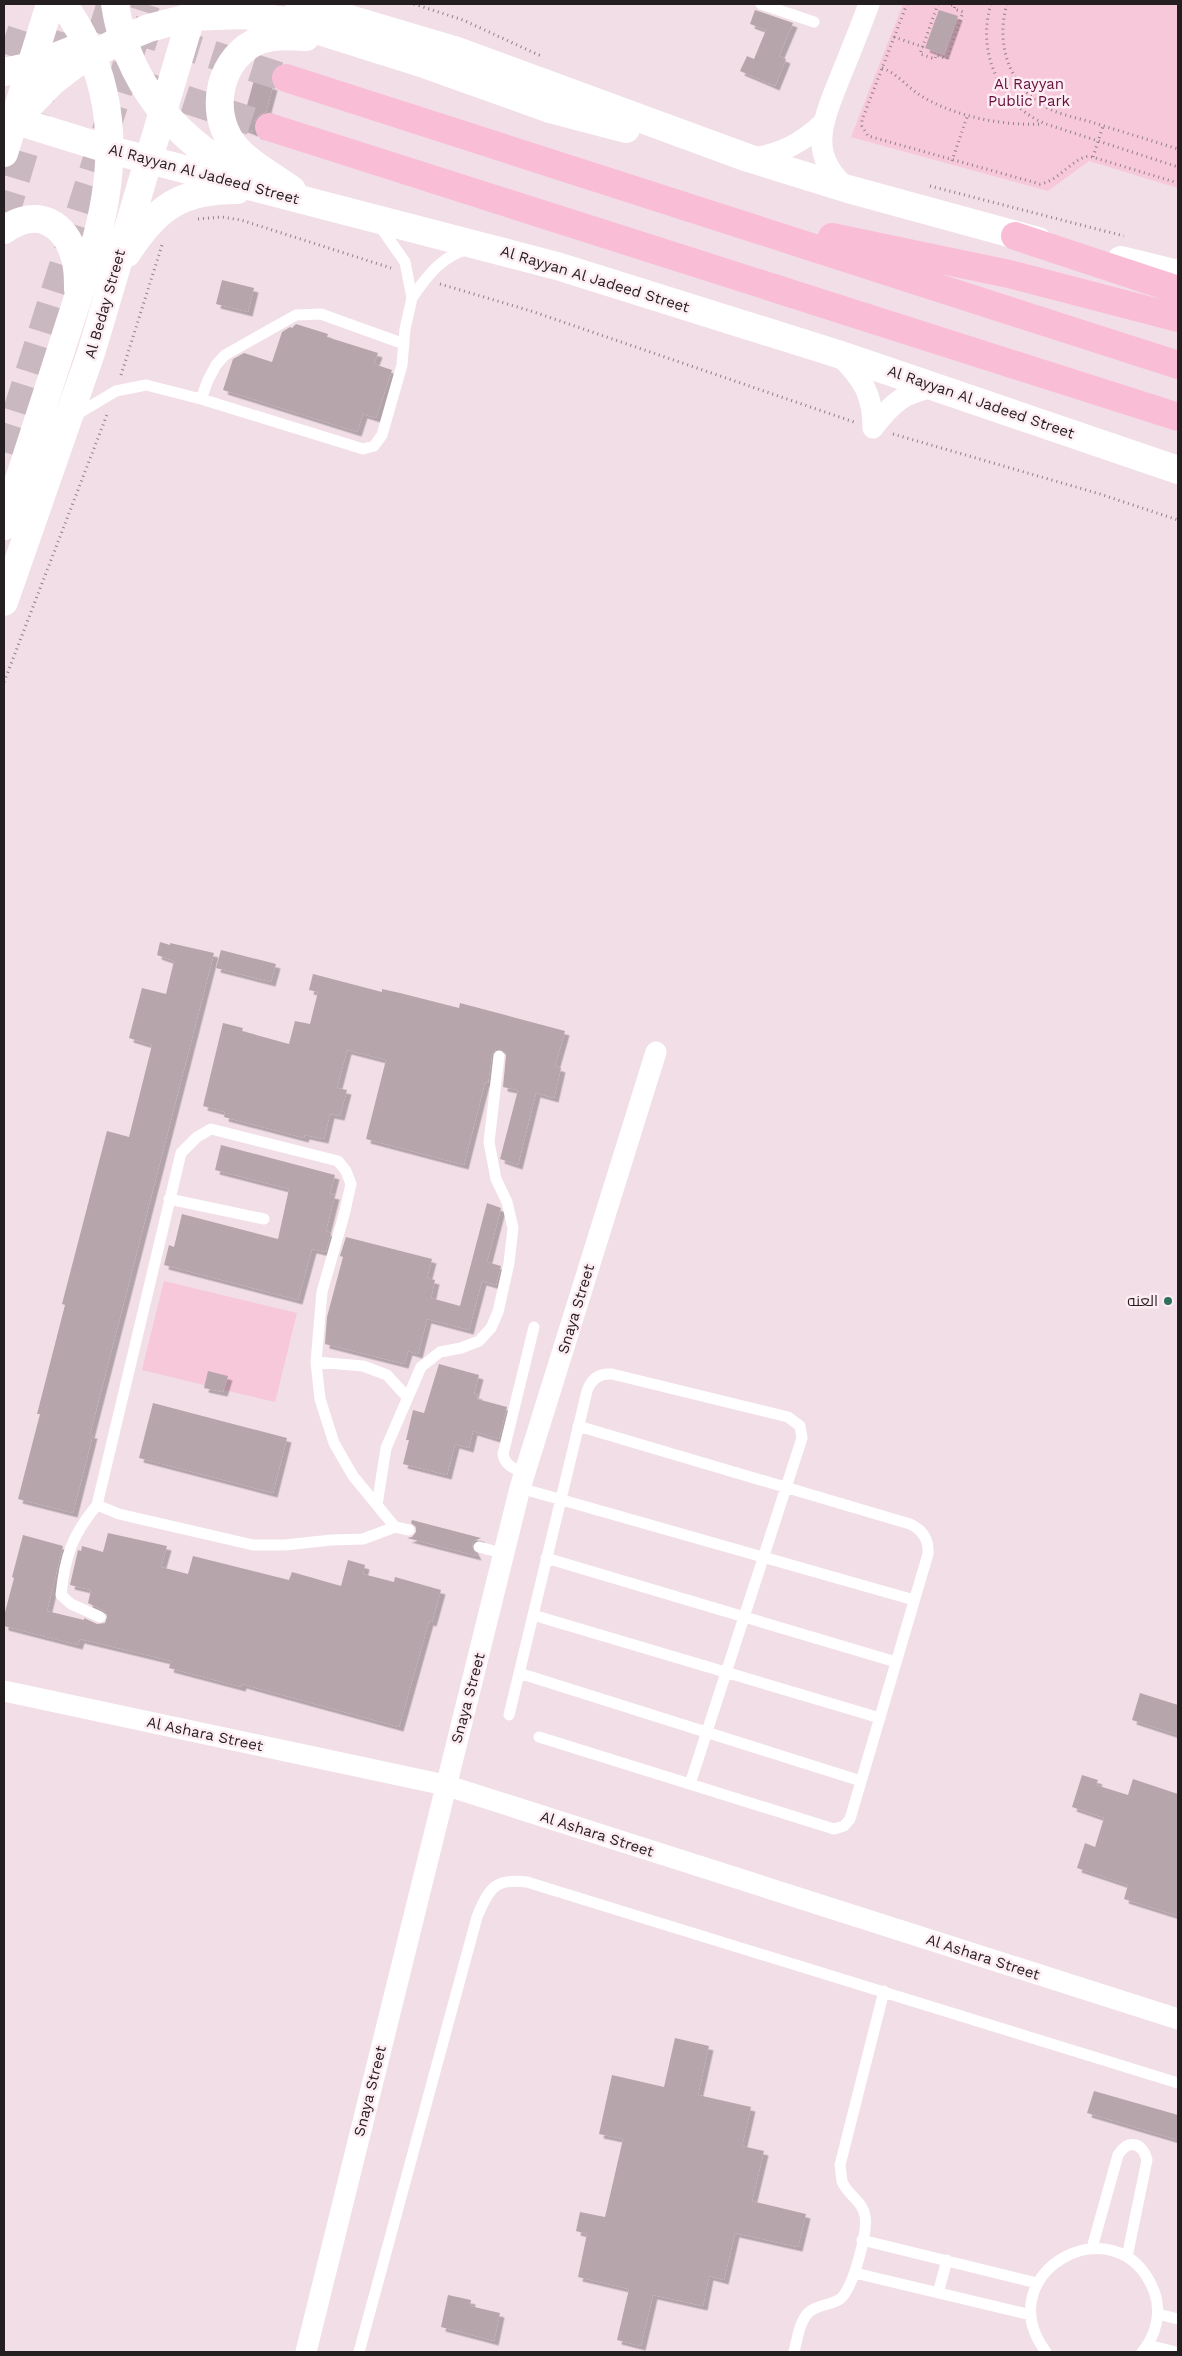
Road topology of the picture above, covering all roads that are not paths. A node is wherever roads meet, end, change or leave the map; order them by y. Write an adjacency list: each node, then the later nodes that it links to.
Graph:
1 (50, 4): 14 (main road)
2 (62, 4): 12 (main road)
3 (162, 4): 10 (main road)
4 (299, 4): 13 (main road)
5 (353, 4): 13 (main road)
6 (761, 4): 9 (lane)
7 (870, 4): 19 (street)
8 (193, 11): 10 (main road); 11 (main road); 17 (main road, Al Beday Street)
9 (814, 22)
10 (118, 24): 12 (main road); 17 (main road)
11 (347, 40): 21 (main road); 28 (main road)
12 (89, 49): 14 (main road); 18 (main road); 22 (main road)
13 (457, 51): 21 (main road)
14 (32, 66): 15 (main road); 18 (main road)
15 (4, 72)
16 (286, 78): 29 (highway)
17 (162, 113): 25 (main road, Al Beday Street); 26 (main road)
18 (9, 119): 22 (main road, Al Rayyan Al Jadeed Street); 23 (main road)
19 (823, 123): 24 (street); 27 (street)
20 (269, 127): 45 (highway)
21 (670, 129): 24 (main road)
22 (111, 150): 25 (main road, Al Rayyan Al Jadeed Street); 37 (main road)
23 (4, 153)
24 (748, 158): 27 (main road)
25 (150, 160): 26 (main road, Al Rayyan Al Jadeed Street); 34 (main road, Al Beday Street)
26 (268, 190): 28 (main road, Al Rayyan Al Jadeed Street); 34 (main road)
27 (848, 190): 32 (main road)
28 (306, 200): 30 (main road, Al Rayyan Al Jadeed Street)
29 (708, 213): 39 (highway); 42 (highway)
30 (373, 218): 33 (main road, Al Rayyan Al Jadeed Street); 38 (lane)
31 (4, 230): 37 (main road)
32 (1015, 236): 35 (main road); 36 (highway)
33 (484, 246): 38 (lane); 41 (main road, Al Rayyan Al Jadeed Street)
34 (114, 272): 47 (main road, Al Beday Street)
35 (1178, 274)
36 (1178, 290)
37 (78, 294): 50 (main road)
38 (412, 298): 40 (lane)
39 (1178, 318)
40 (404, 344): 44 (lane); 44 (lane)
41 (838, 354): 43 (main road, Al Rayyan Al Jadeed Street); 43 (street)
42 (1178, 365)
43 (939, 387): 49 (main road, Al Rayyan Al Jadeed Street)
44 (202, 399): 47 (lane)
45 (1152, 409): 46 (highway); 48 (highway)
46 (1178, 417)
47 (67, 420): 51 (main road, Al Beday Street)
48 (1178, 422)
49 (1178, 470)
50 (4, 526)
51 (4, 602)
52 (656, 1052): 60 (street, Snaya Street)
53 (499, 1056): 58 (lane)
54 (169, 1199): 55 (lane); 57 (lane); 63 (lane)
55 (264, 1219)
56 (534, 1327): 60 (lane)
57 (316, 1362): 58 (lane); 64 (lane)
58 (407, 1397): 64 (lane)
59 (578, 1426): 61 (lane); 61 (lane); 62 (lane)
60 (523, 1481): 62 (lane); 68 (street, Snaya Street)
61 (786, 1487): 69 (lane); 71 (lane)
62 (561, 1499): 69 (lane); 70 (lane)
63 (97, 1505): 65 (lane); 73 (lane)
64 (377, 1505): 65 (lane)
65 (395, 1527): 66 (lane)
66 (409, 1530)
67 (479, 1547): 68 (lane)
68 (505, 1554): 85 (street, Snaya Street)
69 (763, 1557): 71 (lane); 74 (lane)
70 (546, 1558): 72 (lane); 74 (lane)
71 (914, 1600): 75 (lane)
72 (533, 1615): 76 (lane); 77 (lane)
73 (100, 1617)
74 (744, 1617): 75 (lane); 76 (lane)
75 (896, 1662): 80 (lane)
76 (726, 1672): 80 (lane); 81 (lane)
77 (519, 1673): 79 (lane); 81 (lane)
78 (4, 1691): 85 (street, Al Ashara Street)
79 (508, 1715)
80 (880, 1718): 83 (lane)
81 (706, 1732): 83 (lane); 84 (lane)
82 (539, 1737): 84 (lane)
83 (862, 1781): 84 (lane)
84 (690, 1784)
85 (445, 1785): 87 (street, Al Ashara Street); 100 (street, Snaya Street)
86 (884, 1991): 88 (lane); 89 (lane); 101 (lane)
87 (1178, 2019)
88 (1178, 2083)
89 (862, 2240): 92 (lane); 93 (lane)
90 (1092, 2248): 91 (lane); 91 (lane); 94 (lane)
91 (1126, 2257): 96 (lane)
92 (947, 2260): 94 (lane); 95 (lane)
93 (855, 2273): 95 (lane); 102 (lane)
94 (1037, 2283): 97 (lane)
95 (938, 2293): 97 (lane)
96 (1158, 2314): 98 (lane); 99 (lane)
97 (1031, 2315): 103 (lane)
98 (1178, 2319)
99 (1145, 2349): 104 (lane)
100 (306, 2352)
101 (359, 2352)
102 (794, 2352)
103 (1046, 2352)
104 (1176, 2352)

